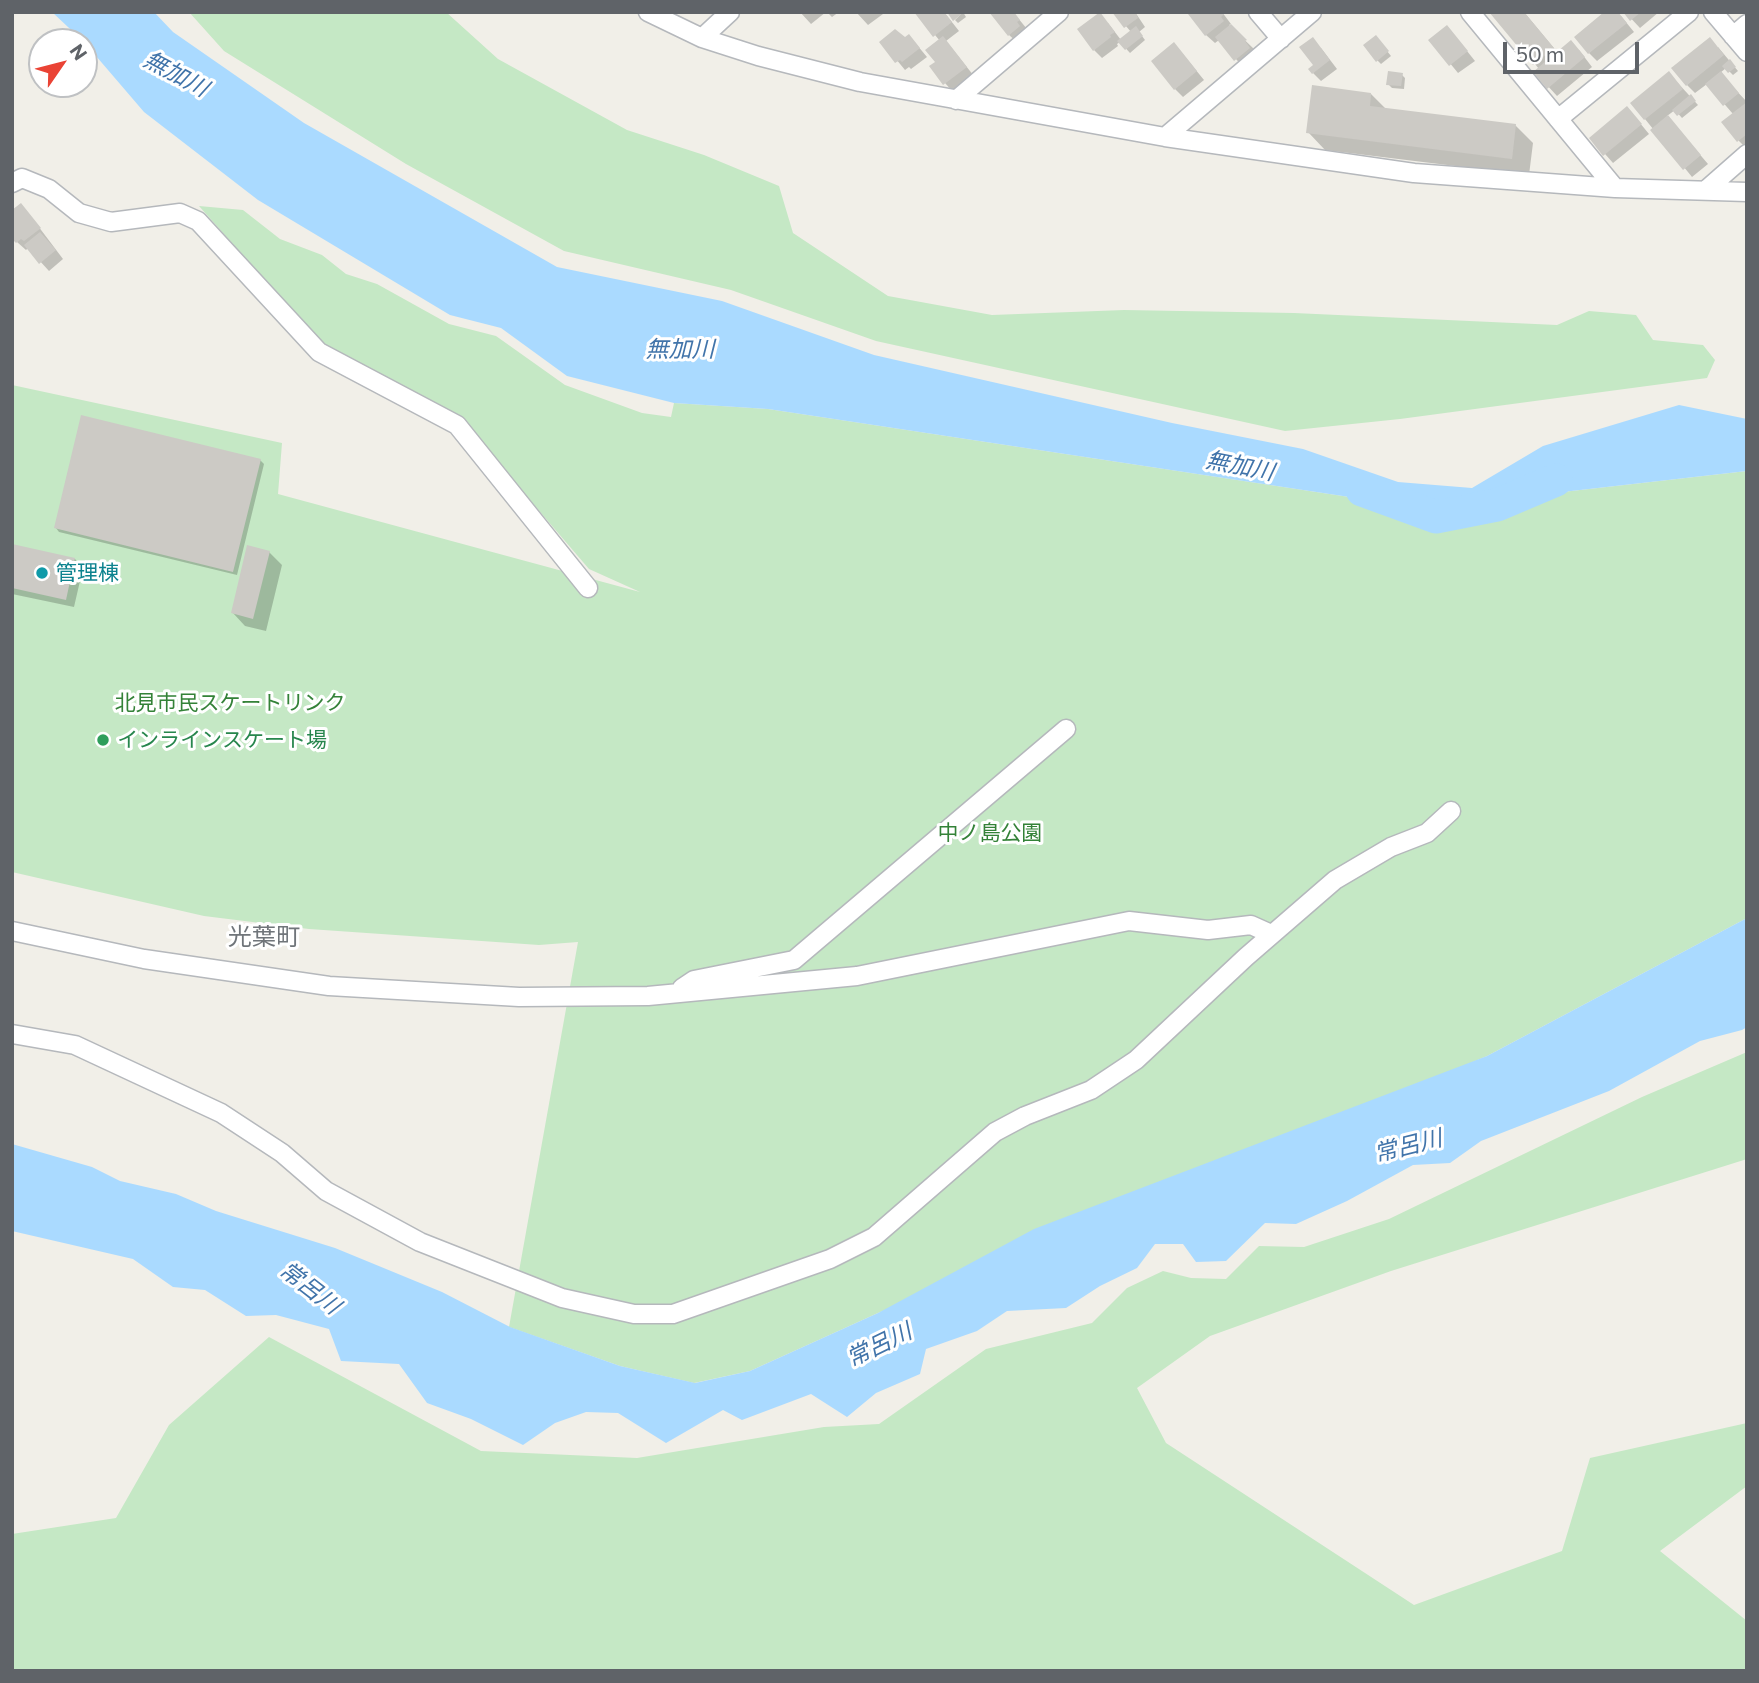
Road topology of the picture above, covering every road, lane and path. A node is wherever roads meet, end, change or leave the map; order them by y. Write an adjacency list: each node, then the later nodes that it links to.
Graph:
1 (649, 12): 10 (street)
2 (730, 12): 10 (street)
3 (1258, 12): 11 (street)
4 (1312, 12): 11 (street)
5 (1470, 12): 14 (street)
6 (1689, 12): 14 (street)
7 (1713, 12): 9 (street)
8 (1051, 15): 13 (street)
9 (1740, 30): 12 (street)
10 (702, 38): 13 (street)
11 (1281, 39): 15 (street)
12 (1747, 52)
13 (956, 100): 15 (street)
14 (1558, 119): 18 (street)
15 (1165, 137): 18 (street)
16 (1747, 154): 19 (street)
17 (17, 181): 21 (street)
18 (1615, 188): 19 (street)
19 (1706, 190): 20 (street)
20 (1747, 192)
21 (588, 588)
22 (1066, 729): 26 (street)
23 (1451, 811): 25 (street)
24 (12, 931): 26 (street)
25 (1271, 934): 26 (street); 27 (street)
26 (673, 993)
27 (12, 1034)

